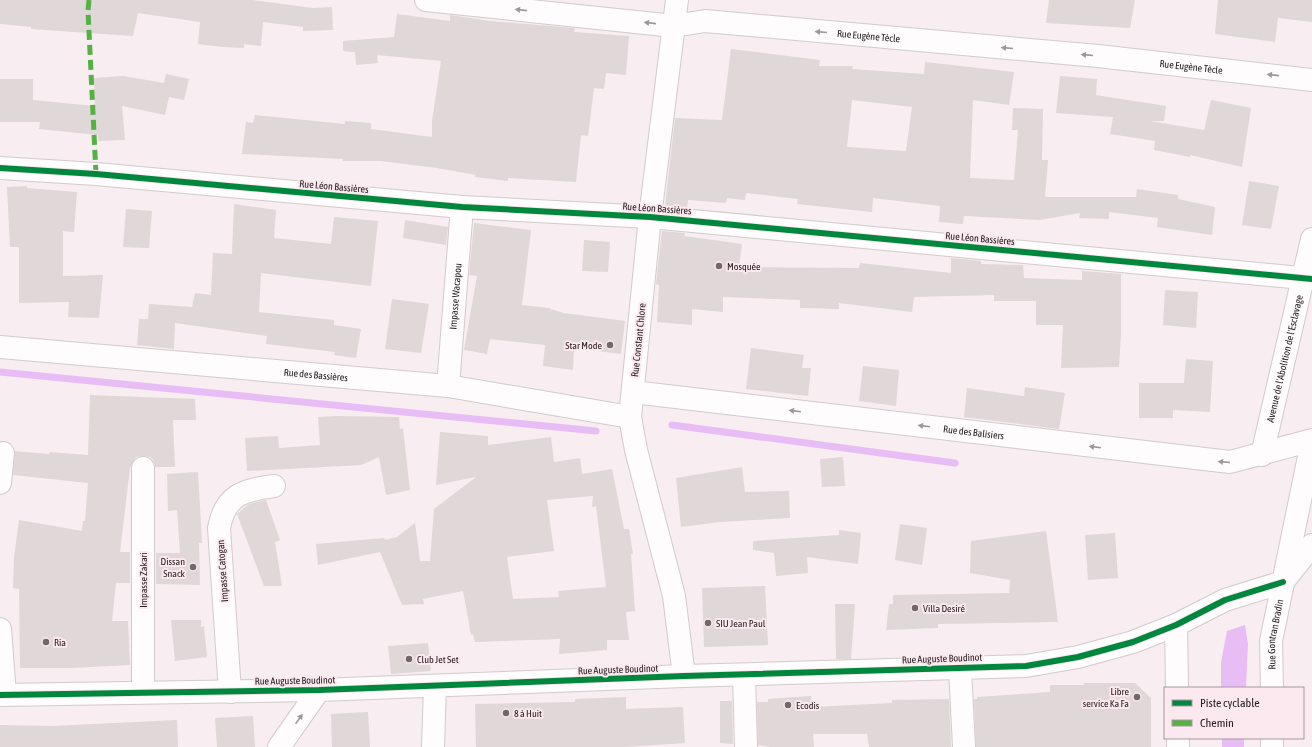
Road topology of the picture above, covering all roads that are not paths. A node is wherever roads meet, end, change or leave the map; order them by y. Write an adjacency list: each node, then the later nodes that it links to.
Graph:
1 (426, 0): 3 (street, Rue Eugène Tècle, one-way to 1)
2 (677, 0): 3 (street, Rue Constant Chlore)
3 (674, 26): 4 (street, Rue Eugène Tècle, one-way to 3); 7 (street, Rue Constant Chlore)
4 (1312, 80)
5 (0, 168): 6 (street, Rue Léon Bassières)
6 (462, 207): 7 (street, Rue Léon Bassières); 11 (street, Impasse Wacapou)
7 (650, 217): 9 (street, Rue Léon Bassières); 12 (street, Rue Constant Chlore)
8 (1312, 239): 9 (street, Avenue de l'Abolition de l'Esclavage)
9 (1308, 278): 16 (street, Avenue de l'Abolition de l'Esclavage)
10 (0, 348): 11 (street, Rue des Bassières)
11 (448, 386): 13 (street, Rue des Bassières)
12 (633, 392): 13 (street, Rue Constant Chlore); 16 (street, Rue des Balisiers, one-way to 12)
13 (630, 417): 25 (street, Rue Constant Chlore)
14 (1312, 441): 16 (street, Rue des Balisiers); 21 (street)
15 (3, 453): 18 (street)
16 (1262, 454)
17 (143, 468): 31 (street, Impasse Zakari)
18 (0, 483)
19 (274, 486): 32 (street, Impasse Catogan)
20 (1312, 545): 21 (street)
21 (1283, 582): 22 (street, Rue Auguste Boudinot); 29 (street, Rue Gontran Bradin)
22 (1176, 625): 24 (street, Rue Auguste Boudinot); 28 (street)
23 (0, 629): 33 (street)
24 (960, 668): 26 (street, Rue Auguste Boudinot); 37 (street)
25 (684, 676): 26 (street, Rue Auguste Boudinot); 27 (street, Rue Auguste Boudinot)
26 (744, 676): 36 (street)
27 (435, 686): 30 (street, Rue Auguste Boudinot); 35 (street)
28 (1177, 687)
29 (1272, 687)
30 (319, 690): 32 (street, Rue Auguste Boudinot); 34 (street, one-way to 30)
31 (143, 692): 32 (street, Rue Auguste Boudinot); 33 (street, Rue Auguste Boudinot)
32 (230, 692)
33 (2, 695)
34 (279, 747)
35 (433, 747)
36 (746, 747)
37 (964, 747)

